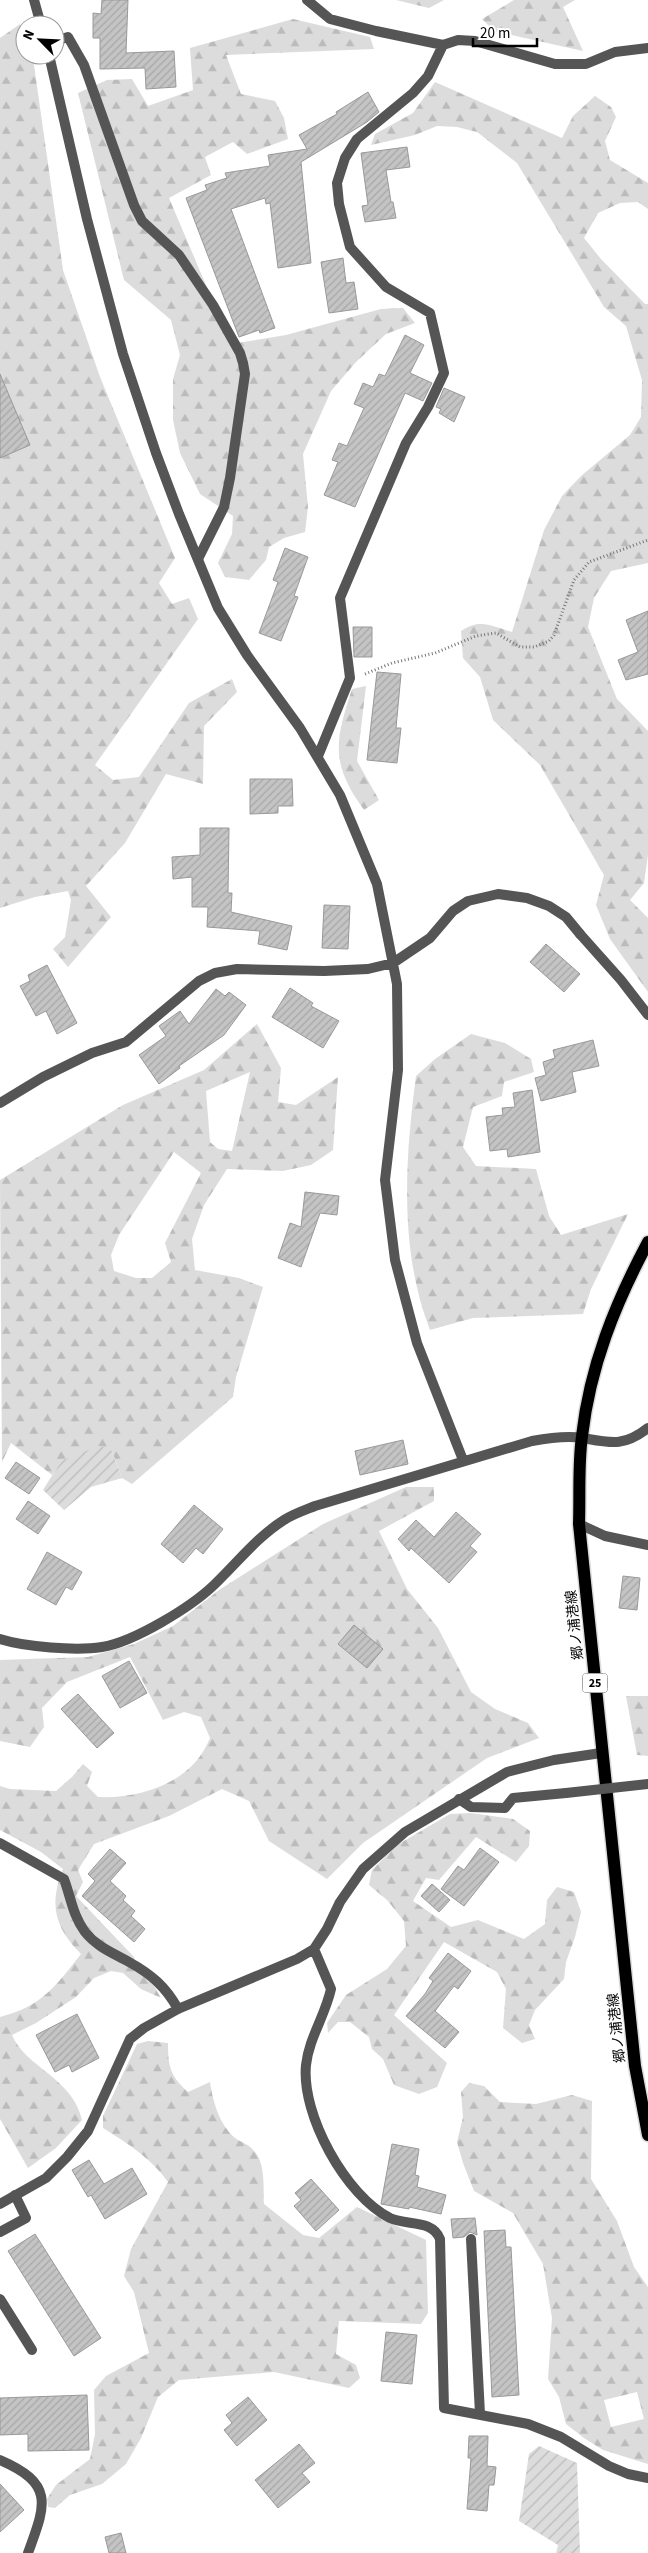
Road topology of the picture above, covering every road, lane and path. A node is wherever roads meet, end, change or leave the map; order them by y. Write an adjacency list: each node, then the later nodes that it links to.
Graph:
1 (34, 0): 3 (street)
2 (307, 0): 5 (street)
3 (38, 15)
4 (65, 38): 9 (street)
5 (443, 45): 6 (street); 10 (street)
6 (648, 48)
7 (51, 65): 9 (street)
8 (648, 540): 10 (path)
9 (198, 559): 11 (street)
10 (350, 678): 11 (street)
11 (318, 756): 12 (street)
12 (393, 963): 13 (street); 14 (street); 18 (street)
13 (648, 1016)
14 (0, 1103)
15 (648, 1242): 17 (main road, 郷ノ浦港線 / 25)
16 (648, 1428): 17 (street)
17 (581, 1438): 18 (street); 19 (main road, 郷ノ浦港線 / 25)
18 (464, 1460): 21 (street)
19 (579, 1524): 20 (street); 22 (main road, 郷ノ浦港線 / 25)
20 (648, 1545)
21 (0, 1639)
22 (601, 1752): 24 (street); 28 (main road, 郷ノ浦港線 / 25)
23 (648, 1784): 24 (street, bridge)
24 (459, 1799): 26 (street)
25 (0, 1843): 27 (street)
26 (314, 1949): 27 (street); 35 (street)
27 (178, 2009): 29 (street)
28 (648, 2134)
29 (15, 2195): 30 (street); 31 (street)
30 (0, 2204)
31 (0, 2232)
32 (471, 2239): 35 (street)
33 (0, 2299): 34 (street)
34 (32, 2350)
35 (480, 2414): 37 (street)
36 (0, 2460): 38 (street)
37 (648, 2478)
38 (28, 2553)

